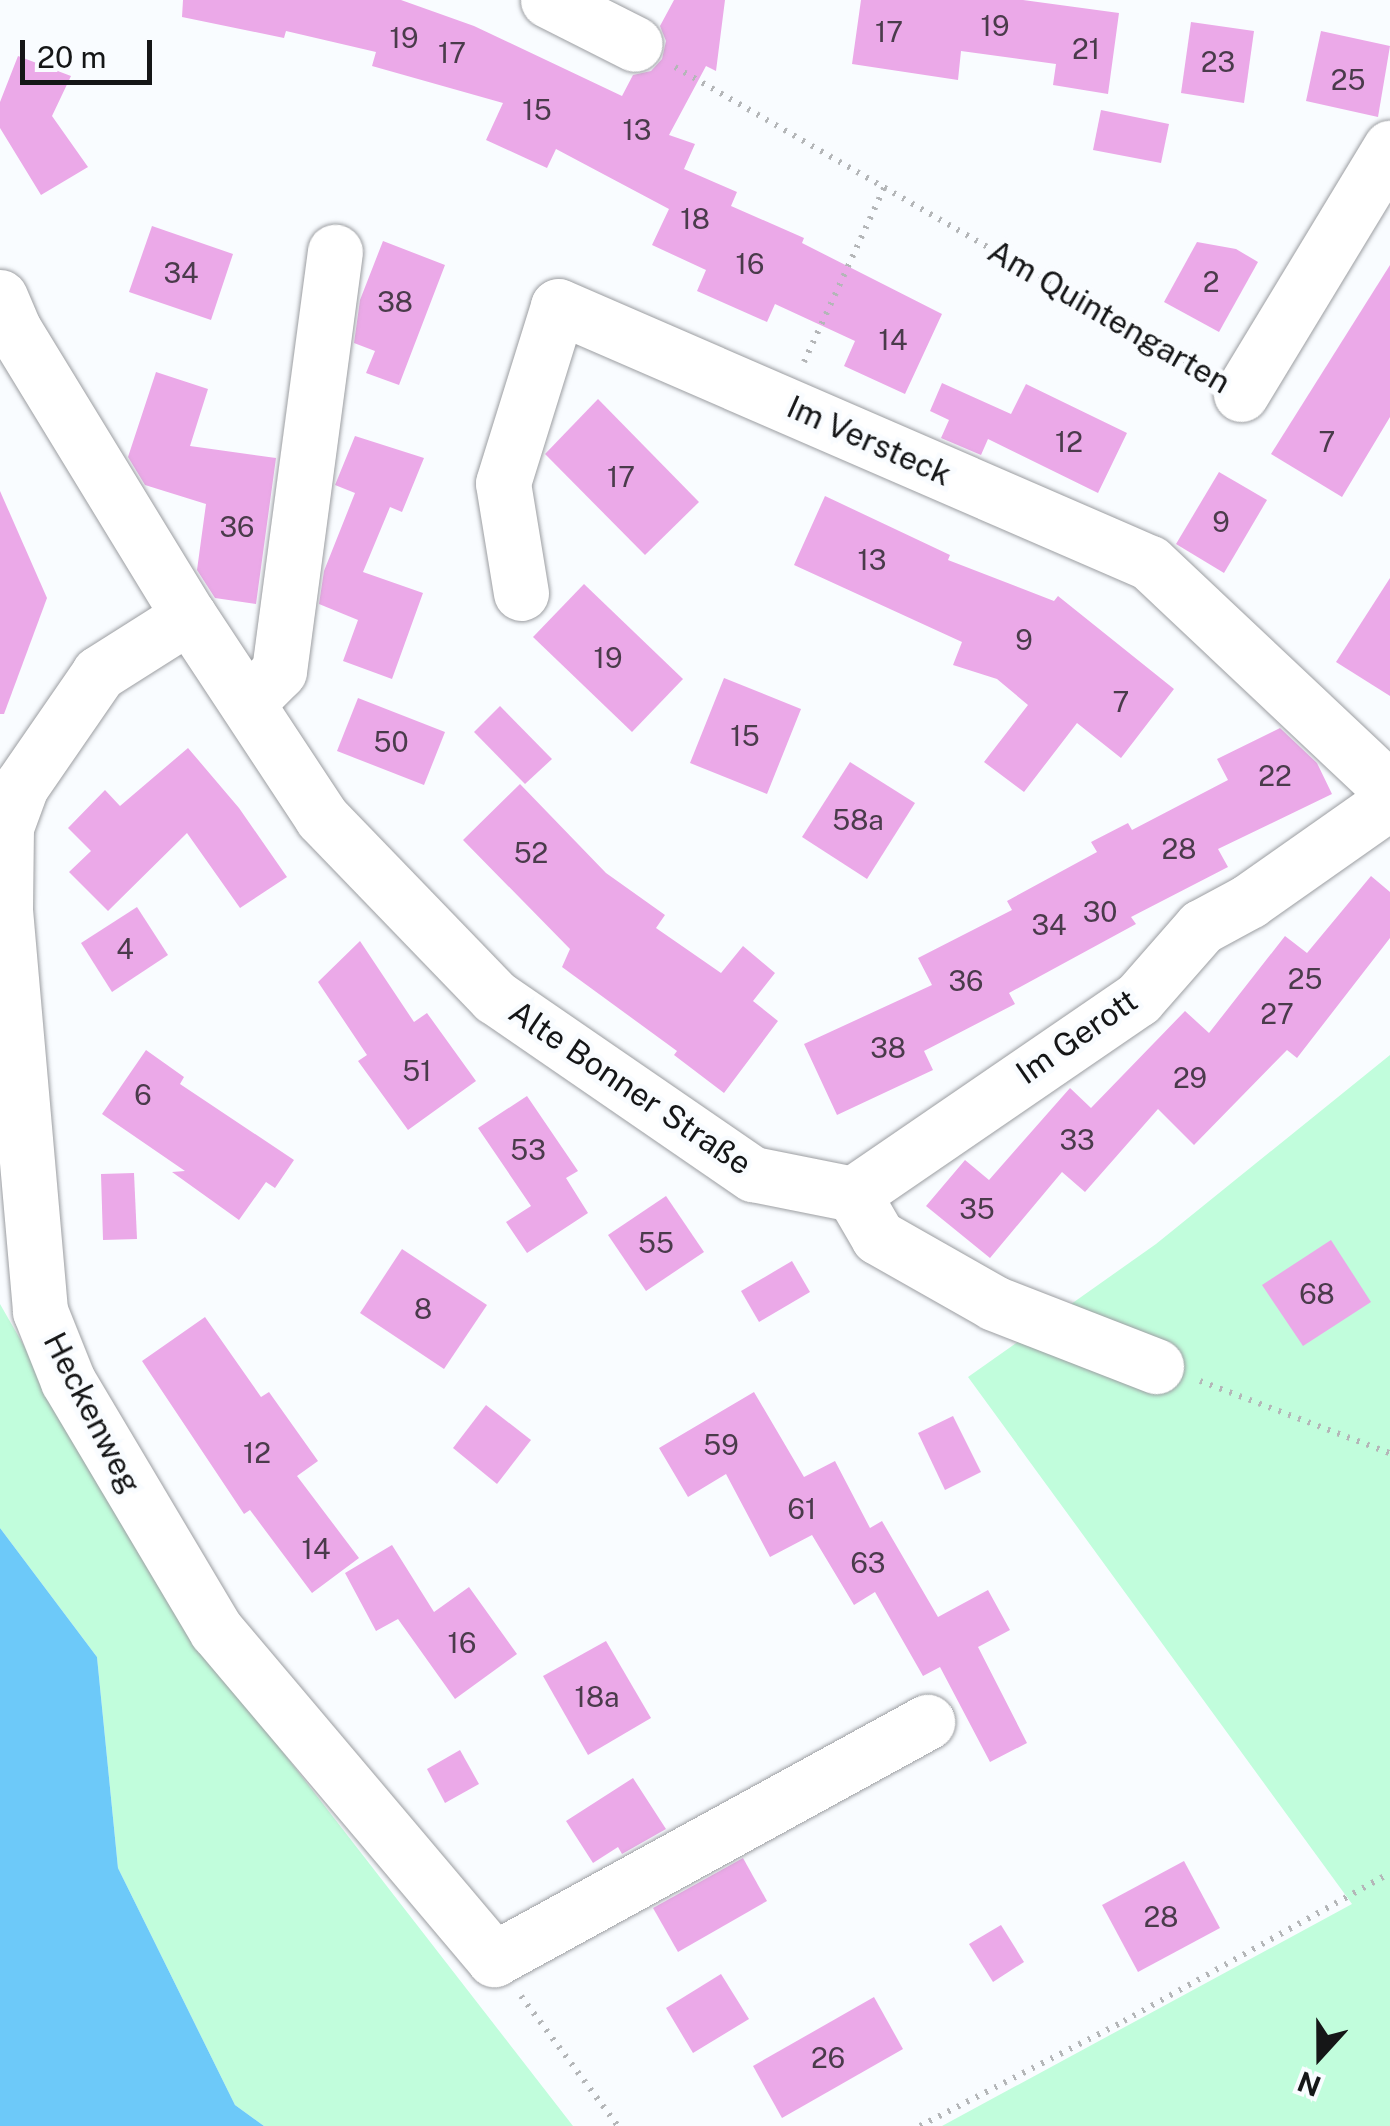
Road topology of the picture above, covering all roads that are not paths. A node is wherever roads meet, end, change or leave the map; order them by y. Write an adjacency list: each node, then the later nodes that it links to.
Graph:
1 (548, 0): 2 (street)
2 (635, 44)
3 (1390, 148): 6 (street, Am Quintengarten)
4 (335, 252): 9 (street)
5 (0, 297): 8 (street, Alte Bonner Straße)
6 (1241, 394)
7 (521, 593): 10 (street, Im Versteck)
8 (190, 616): 9 (street, Alte Bonner Straße); 14 (street, Heckenweg)
9 (246, 703): 12 (street, Alte Bonner Straße)
10 (1390, 789)
11 (1390, 802): 12 (street, Im Gerott)
12 (852, 1194): 13 (street)
13 (1156, 1366)
14 (927, 1722)

